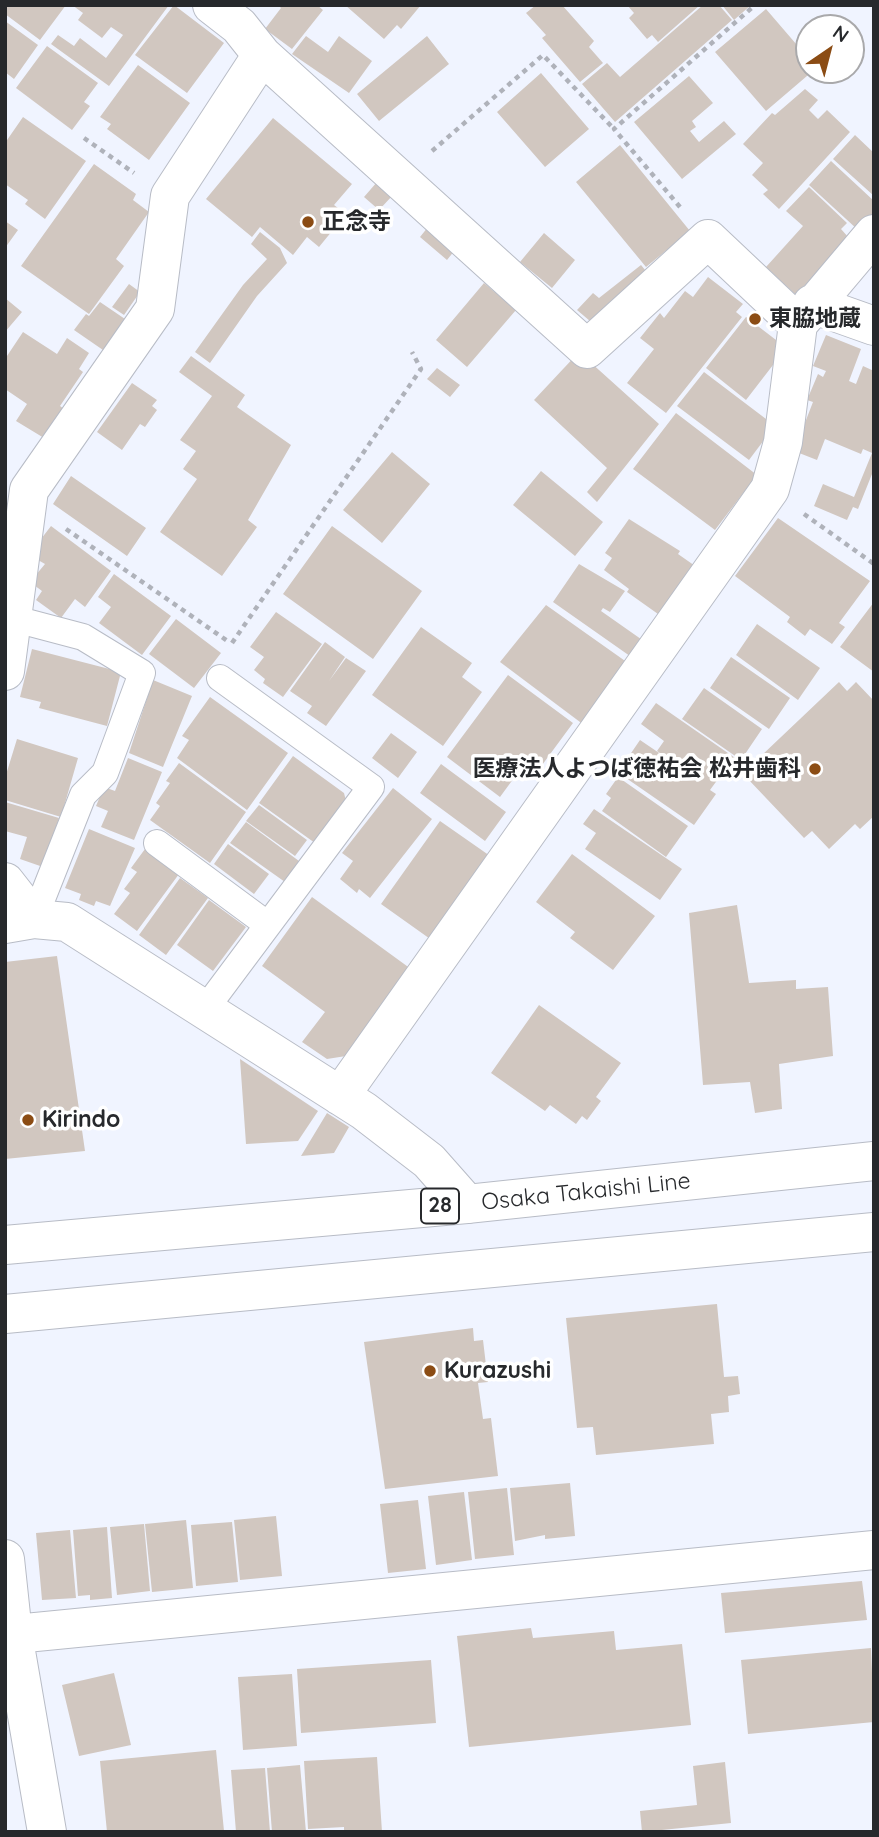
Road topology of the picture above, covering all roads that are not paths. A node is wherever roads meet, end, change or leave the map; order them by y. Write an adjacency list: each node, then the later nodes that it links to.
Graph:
1 (241, 23): 3 (street); 5 (street)
2 (874, 234): 3 (street)
3 (805, 314): 4 (street); 14 (street)
4 (874, 326)
5 (21, 488): 6 (street)
6 (15, 619): 7 (street); 11 (lane)
7 (5, 671)
8 (220, 678): 12 (lane)
9 (157, 844): 12 (lane)
10 (5, 882): 11 (street)
11 (20, 922): 13 (street)
12 (268, 925): 13 (lane)
13 (206, 1008): 14 (street)
14 (340, 1096): 16 (street)
15 (874, 1161): 16 (street, Osaka Takaishi Line / 28)
16 (467, 1204): 18 (street, Osaka Takaishi Line / 28)
17 (874, 1232): 19 (street)
18 (5, 1245)
19 (5, 1314)
20 (874, 1550): 22 (street)
21 (5, 1559): 22 (street)
22 (9, 1634): 23 (street)
23 (47, 1832)

